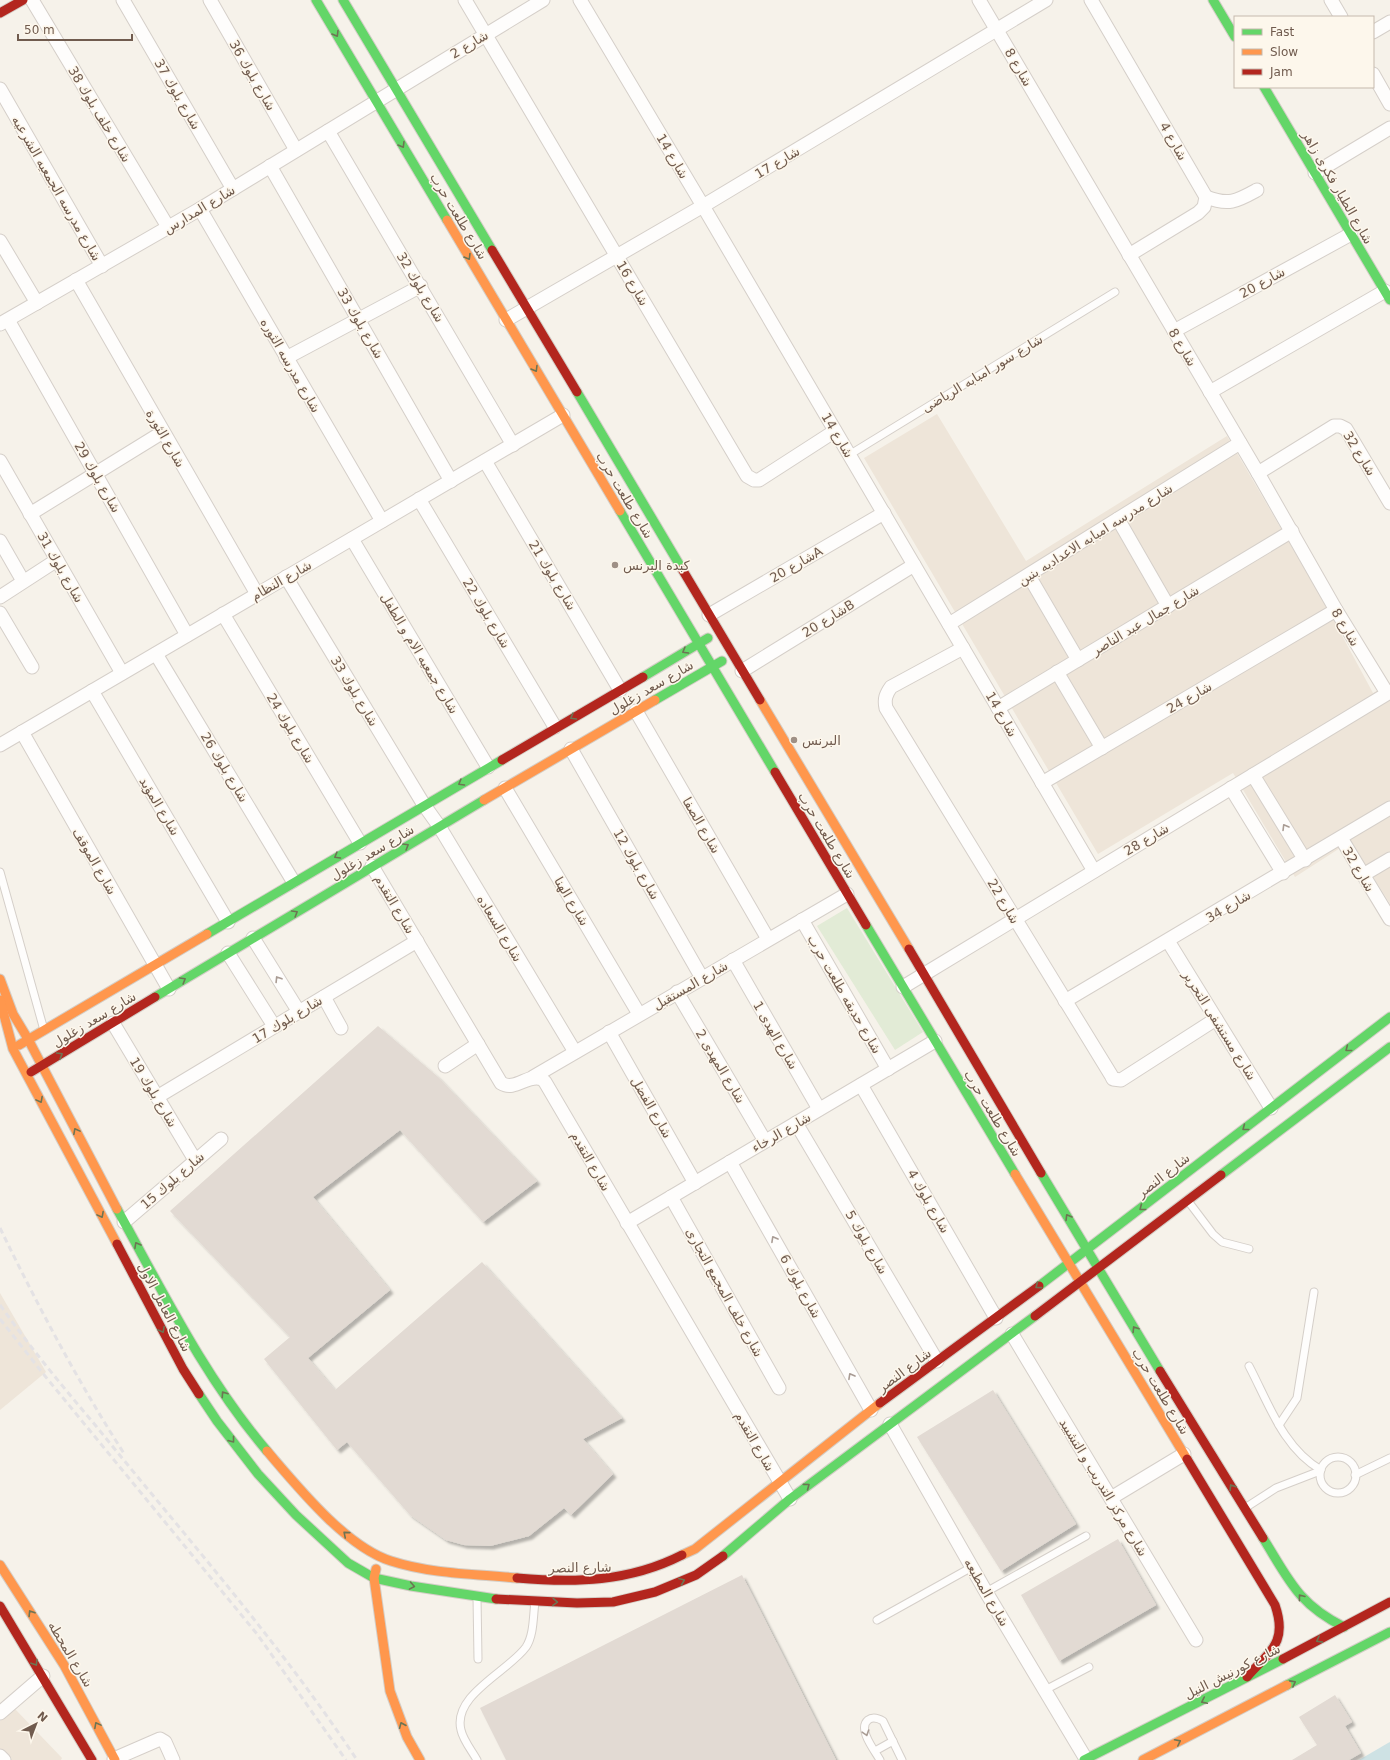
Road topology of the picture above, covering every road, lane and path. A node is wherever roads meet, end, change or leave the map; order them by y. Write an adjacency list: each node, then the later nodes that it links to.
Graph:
1 (22, 0): 15 (street)
2 (32, 0): 38 (street, شارع خلف بلوك 38)
3 (123, 0): 33 (street, شارع بلوك 37)
4 (210, 0): 30 (street, شارع بلوك 36)
5 (316, 0): 26 (street, شارع طلعت حرب, one-way to 26)
6 (343, 0): 25 (street, شارع طلعت حرب)
7 (465, 0): 20 (street, شارع 16)
8 (543, 0): 20 (street, شارع 2)
9 (580, 0): 36 (street, شارع 14)
10 (979, 0): 18 (street, شارع 8)
11 (1046, 0): 18 (street, شارع 17)
12 (1091, 0): 35 (street, شارع 4)
13 (1213, 0): 21 (street)
14 (1331, 0): 16 (street)
15 (0, 13)
16 (1340, 16)
17 (1390, 22): 19 (street)
18 (997, 30): 36 (street, شارع 17); 41 (street, شارع 8)
19 (1374, 31)
20 (485, 34): 25 (street, شارع 2); 42 (street, شارع 16)
21 (1234, 35)
22 (1374, 76): 27 (street)
23 (1265, 88): 32 (street, شارع الطيار فكرى زاهر)
24 (0, 89): 43 (street, شارع مدرسه الجمعيه الشرعيه)
25 (396, 89): 26 (street, شارع المدارس); 49 (street, شارع طلعت حرب)
26 (376, 102): 29 (street, شارع المدارس); 51 (street, شارع طلعت حرب, one-way to 51)
27 (1390, 104)
28 (1390, 128): 32 (street)
29 (328, 131): 30 (street, شارع المدارس); 45 (street, شارع بلوك 32)
30 (296, 150): 31 (street, شارع المدارس)
31 (270, 166): 33 (street, شارع المدارس); 50 (street, شارع بلوك 33)
32 (1315, 173): 39 (street, شارع الطيار فكرى زاهر)
33 (233, 189): 37 (street, شارع المدارس)
34 (1257, 190): 35 (street)
35 (1206, 197): 41 (street)
36 (703, 206): 42 (street, شارع 17); 57 (street, شارع 14)
37 (200, 209): 38 (street, شارع المدارس); 54 (street, شارع مدرسه الثوره)
38 (168, 227): 43 (street, شارع المدارس)
39 (1351, 234): 47 (street, شارع الطيار فكرى زاهر); 53 (street, شارع 20)
40 (0, 241): 48 (street)
41 (1129, 255): 53 (street, شارع 8)
42 (617, 256): 49 (street, شارع 17); 57 (street, شارع 16)
43 (102, 266): 44 (street, شارع المدارس)
44 (76, 280): 48 (street, شارع المدارس); 58 (street, شارع الثورة)
45 (421, 286): 50 (street); 60 (street, شارع بلوك 32)
46 (1115, 292): 61 (lane, شارع سور امبابه الرياضى)
47 (1387, 296): 55 (street)
48 (37, 303): 52 (street, شارع المدارس)
49 (527, 308): 51 (street, شارع 17); 87 (street, شارع طلعت حرب)
50 (358, 319): 54 (street); 66 (street, شارع بلوك 33)
51 (506, 320): 56 (street, شارع طلعت حرب, one-way to 56)
52 (4, 322): 65 (street, شارع بلوك 29)
53 (1174, 331): 55 (street, شارع 8)
54 (286, 358): 72 (street, شارع مدرسه الثوره)
55 (1210, 392): 59 (street, شارع 8)
56 (563, 415): 60 (street, شارع النظام); 91 (street, شارع طلعت حرب)
57 (835, 431): 61 (street, شارع 14)
58 (163, 432): 65 (street); 81 (street, شارع الثورة)
59 (1240, 443): 64 (street, شارع 8); 71 (street, شارع مدرسه امبابه الاعداديه بنين)
60 (513, 445): 62 (street, شارع النظام)
61 (850, 455): 69 (street, شارع 14)
62 (485, 461): 66 (street, شارع النظام); 101 (street, شارع بلوك 21)
63 (0, 462): 70 (street, شارع بلوك 31)
64 (1258, 473): 68 (street, شارع 32); 73 (street, شارع 8)
65 (96, 474): 70 (street); 90 (street, شارع بلوك 29)
66 (451, 481): 67 (street, شارع النظام)
67 (419, 499): 72 (street, شارع النظام); 106 (street, شارع بلوك 22)
68 (1390, 503)
69 (884, 513): 77 (street, شارع 14); 87 (street, شارع 20A)
70 (30, 514): 76 (street, شارع بلوك 31)
71 (1118, 519): 78 (street, شارع مدرسه امبابه الاعداديه بنين); 83 (street)
72 (382, 521): 74 (street, شارع النظام)
73 (1292, 532): 83 (street, شارع جمال عبد الناصر); 84 (street, شارع 8)
74 (352, 539): 79 (street, شارع النظام); 111 (street, شارع جمعيه الام و الطفل)
75 (0, 541): 80 (street)
76 (57, 560): 80 (street); 100 (street, شارع بلوك 31)
77 (914, 565): 88 (street, شارع 14); 98 (street, شارع 20B)
78 (1028, 576): 88 (street, شارع مدرسه امبابه الاعداديه بنين); 95 (street)
79 (286, 577): 81 (street, شارع النظام); 116 (street, شارع بلوك 33)
80 (23, 581): 82 (street)
81 (257, 594): 86 (street, شارع النظام)
82 (0, 597)
83 (1168, 606): 95 (street, شارع جمال عبد الناصر)
84 (1336, 610): 103 (street, شارع 8); 109 (street, شارع 24)
85 (0, 613): 97 (street)
86 (223, 614): 90 (street, شارع النظام); 120 (street, شارع بلوك 24)
87 (709, 615): 89 (street, شارع طلعت حرب)
88 (949, 624): 92 (street, شارع 14)
89 (719, 632): 91 (street, شارع سعد زغلول); 94 (street, شارع طلعت حرب)
90 (187, 635): 93 (street, شارع النظام)
91 (699, 644): 96 (street, شارع طلعت حرب); 101 (street, شارع سعد زغلول, one-way to 101)
92 (963, 648): 104 (street, شارع 14); 130 (street, شارع 22)
93 (156, 654): 100 (street, شارع النظام); 128 (street, شارع بلوك 26)
94 (733, 654): 96 (street, شارع سعد زغلول); 98 (street, شارع طلعت حرب)
95 (1078, 660): 99 (street, شارع جمال عبد الناصر)
96 (712, 666): 105 (street, شارع سعد زغلول); 129 (street, شارع طلعت حرب)
97 (32, 667)
98 (742, 671): 141 (street, شارع طلعت حرب)
99 (1057, 672): 104 (street, شارع جمال عبد الناصر); 109 (street)
100 (122, 674): 102 (street, شارع النظام)
101 (620, 690): 106 (street, شارع سعد زغلول, one-way to 106)
102 (92, 691): 107 (street, شارع النظام); 133 (street, شارع المؤيد)
103 (1388, 692): 112 (street, شارع 28)
104 (998, 708): 113 (street, شارع 14)
105 (636, 711): 110 (street, شارع سعد زغلول); 135 (street, شارع الصفا)
106 (555, 727): 111 (street, شارع سعد زغلول)
107 (22, 732): 108 (street, شارع النظام); 140 (street, شارع الموقف)
108 (0, 745)
109 (1102, 748): 113 (street, شارع 24)
110 (571, 749): 114 (street, شارع سعد زغلول); 142 (street, شارع بلوك 12)
111 (488, 767): 116 (street, شارع سعد زغلول, one-way to 116)
112 (1253, 775): 115 (street, شارع 28); 122 (street, one-way to 112)
113 (1042, 783): 124 (street, شارع 14)
114 (505, 788): 118 (street, شارع سعد زغلول); 151 (street, شارع الهنا)
115 (1231, 788): 124 (street, شارع 28); 126 (street)
116 (424, 805): 118 (street, شارع السعاده); 120 (street, شارع سعد زغلول)
117 (1390, 808): 119 (street, شارع 34)
118 (440, 826): 123 (street, شارع سعد زغلول, one-way to 118); 166 (street, شارع السعاده)
119 (1341, 838): 122 (street, شارع 34); 127 (street, شارع 32)
120 (360, 843): 128 (street, شارع سعد زغلول, one-way to 128)
121 (1390, 859): 127 (street)
122 (1305, 860): 126 (street, شارع 34)
123 (372, 866): 134 (street, شارع سعد زغلول, one-way to 123); 136 (street, شارع التقدم)
124 (1094, 871): 130 (street, شارع 28)
125 (0, 872): 158 (lane)
126 (1283, 873): 137 (street, شارع 34)
127 (1363, 875): 131 (street, شارع 32)
128 (294, 881): 133 (street, شارع سعد زغلول)
129 (847, 894): 132 (street, شارع المستقبل); 144 (street, شارع طلعت حرب)
130 (1015, 919): 141 (street, شارع 28); 149 (street, شارع 22)
131 (1390, 919)
132 (802, 920): 135 (street, شارع المستقبل); 169 (street, شارع حديقه طلعت حرب)
133 (228, 922): 140 (street, شارع سعد زغلول)
134 (253, 938): 138 (street, شارع سعد زغلول); 150 (street, one-way to 134)
135 (768, 940): 139 (street, شارع المستقبل)
136 (417, 941): 147 (street, شارع بلوك 17); 162 (street, شارع التقدم)
137 (1168, 941): 149 (street, شارع 34); 153 (street, شارع مستشفى التحرير)
138 (228, 953): 145 (street, شارع سعد زغلول, one-way to 138); 156 (street)
139 (733, 960): 142 (street, شارع المستقبل); 175 (street, شارع الهدى 1)
140 (155, 965): 145 (street, شارع الموقف); 158 (street, شارع سعد زغلول)
141 (924, 974): 144 (street, شارع 28); 187 (street, شارع طلعت حرب, one-way to 141)
142 (702, 978): 146 (street, شارع المستقبل)
143 (0, 979): 160 (street, شارع العامل الاول)
144 (903, 986): 161 (street, شارع طلعت حرب)
145 (169, 989): 155 (street, شارع سعد زغلول)
146 (677, 992): 151 (street, شارع المستقبل); 178 (street, شارع المهدى 2)
147 (324, 997): 150 (street, شارع بلوك 17); 157 (street)
148 (0, 1000): 154 (street, شارع العامل الاول)
149 (1066, 1002): 153 (street, شارع 22)
150 (299, 1012): 156 (street, شارع بلوك 17)
151 (639, 1014): 159 (street, شارع المستقبل)
152 (1390, 1017): 163 (street, شارع النصر)
153 (1216, 1019): 174 (street, شارع مستشفى التحرير)
154 (4, 1023): 165 (street, شارع العامل الاول)
155 (113, 1023): 167 (street, شارع سعد زغلول, one-way to 155); 173 (street, شارع بلوك 19)
156 (274, 1026): 173 (street, شارع بلوك 17)
157 (341, 1028)
158 (44, 1030): 160 (street, شارع سعد زغلول)
159 (609, 1032): 166 (street, شارع المستقبل); 181 (street, شارع الفضل)
160 (28, 1039): 165 (street, شارع سعد زغلول); 167 (street, شارع العامل الاول)
161 (935, 1042): 169 (street, شارع الرخاء); 188 (street, شارع طلعت حرب)
162 (478, 1044): 168 (street); 171 (street, شارع التقدم)
163 (1370, 1047): 164 (street, شارع النصر); 174 (street, شارع النصر, one-way to 174); 183 (street, شارع النصر)
164 (1390, 1047)
165 (13, 1049): 170 (street, شارع العامل الاول)
166 (575, 1052): 171 (street, شارع المستقبل)
167 (41, 1066): 170 (street, شارع سعد زغلول); 184 (street, شارع العامل الاول, one-way to 167)
168 (445, 1066)
169 (888, 1069): 172 (street, شارع الرخاء)
170 (26, 1074): 212 (street, شارع العامل الاول, one-way to 212)
171 (533, 1077): 185 (street, شارع التقدم)
172 (861, 1085): 175 (street, شارع الرخاء); 192 (street, شارع بلوك 4)
173 (157, 1097): 179 (street, شارع بلوك 19)
174 (1271, 1108): 187 (street, شارع النصر, one-way to 187)
175 (819, 1110): 176 (street, شارع الرخاء)
176 (796, 1123): 178 (street, شارع الرخاء); 194 (street, شارع بلوك 5)
177 (221, 1139): 179 (street, شارع بلوك 15)
178 (765, 1141): 180 (street, شارع الرخاء)
179 (195, 1160): 184 (street, شارع بلوك 15)
180 (730, 1162): 181 (street, شارع الرخاء); 197 (street, شارع بلوك 6, one-way to 180)
181 (695, 1183): 182 (street, شارع الرخاء)
182 (671, 1197): 185 (street, شارع الرخاء); 196 (street, شارع خلف المجمع التجارى)
183 (1188, 1201): 186 (lane); 189 (street, شارع النصر)
184 (124, 1222): 209 (street, شارع العامل الاول, one-way to 184)
185 (627, 1223): 204 (street, شارع التقدم)
186 (1249, 1249)
187 (1087, 1250): 188 (street, شارع النصر); 189 (street, شارع طلعت حرب)
188 (1069, 1264): 190 (street, شارع طلعت حرب); 192 (street, شارع النصر, one-way to 192)
189 (1097, 1268): 190 (street, شارع النصر); 207 (street, شارع طلعت حرب, one-way to 189)
190 (1080, 1282): 193 (street, شارع النصر); 200 (street, شارع طلعت حرب)
191 (1314, 1292): 199 (lane)
192 (996, 1318): 194 (street, شارع النصر)
193 (1012, 1334): 198 (street, شارع النصر); 205 (street, شارع مركز التدريب و التشييد)
194 (937, 1361): 197 (street, شارع النصر)
195 (1249, 1366): 199 (lane)
196 (779, 1388)
197 (871, 1410): 204 (street, شارع النصر)
198 (890, 1424): 206 (street, شارع النصر, one-way to 198); 211 (street, شارع المطبعه)
199 (1280, 1425): 202 (lane)
200 (1184, 1454): 205 (street); 225 (street, شارع طلعت حرب)
201 (1390, 1458): 203 (lane)
202 (1321, 1470): 203 (lane); 203 (lane); 207 (lane)
203 (1355, 1475)
204 (779, 1482): 206 (street, شارع التقدم); 209 (street, شارع النصر)
205 (1110, 1498): 221 (street, شارع مركز التدريب و التشييد)
206 (790, 1499): 215 (street, شارع النصر, one-way to 206)
207 (1245, 1508): 219 (street, شارع طلعت حرب, one-way to 207)
208 (1086, 1536): 213 (lane)
209 (377, 1557): 212 (street)
210 (0, 1565): 234 (street, شارع المحطه, one-way to 210)
211 (972, 1567): 213 (street, شارع المطبعه); 218 (lane)
212 (374, 1578): 214 (street, شارع النصر, one-way to 214); 236 (street, one-way to 212)
213 (986, 1592): 226 (street, شارع المطبعه)
214 (477, 1597): 215 (street, شارع النصر); 222 (lane)
215 (535, 1602): 237 (lane)
216 (1390, 1602): 219 (street, شارع كورنيش النيل)
217 (0, 1606): 224 (street, one-way to 224)
218 (877, 1620)
219 (1344, 1627): 225 (street, شارع كورنيش النيل, one-way to 225)
220 (1390, 1632): 241 (street, one-way to 220)
221 (1196, 1640)
222 (478, 1659)
223 (1089, 1667): 226 (lane)
224 (43, 1676): 227 (street); 230 (street)
225 (1245, 1680): 240 (street, شارع كورنيش النيل, one-way to 240)
226 (1045, 1690): 240 (street, شارع المطبعه)
227 (0, 1713)
228 (893, 1741): 229 (lane); 229 (lane, one-way to 229); 239 (lane)
229 (875, 1751): 238 (lane)
230 (90, 1755): 233 (street)
231 (0, 1756): 232 (street)
232 (4, 1760)
233 (78, 1760)
234 (115, 1760): 235 (street)
235 (173, 1760)
236 (420, 1760)
237 (477, 1760)
238 (880, 1760)
239 (902, 1760)
240 (1085, 1760)
241 (1143, 1760)

